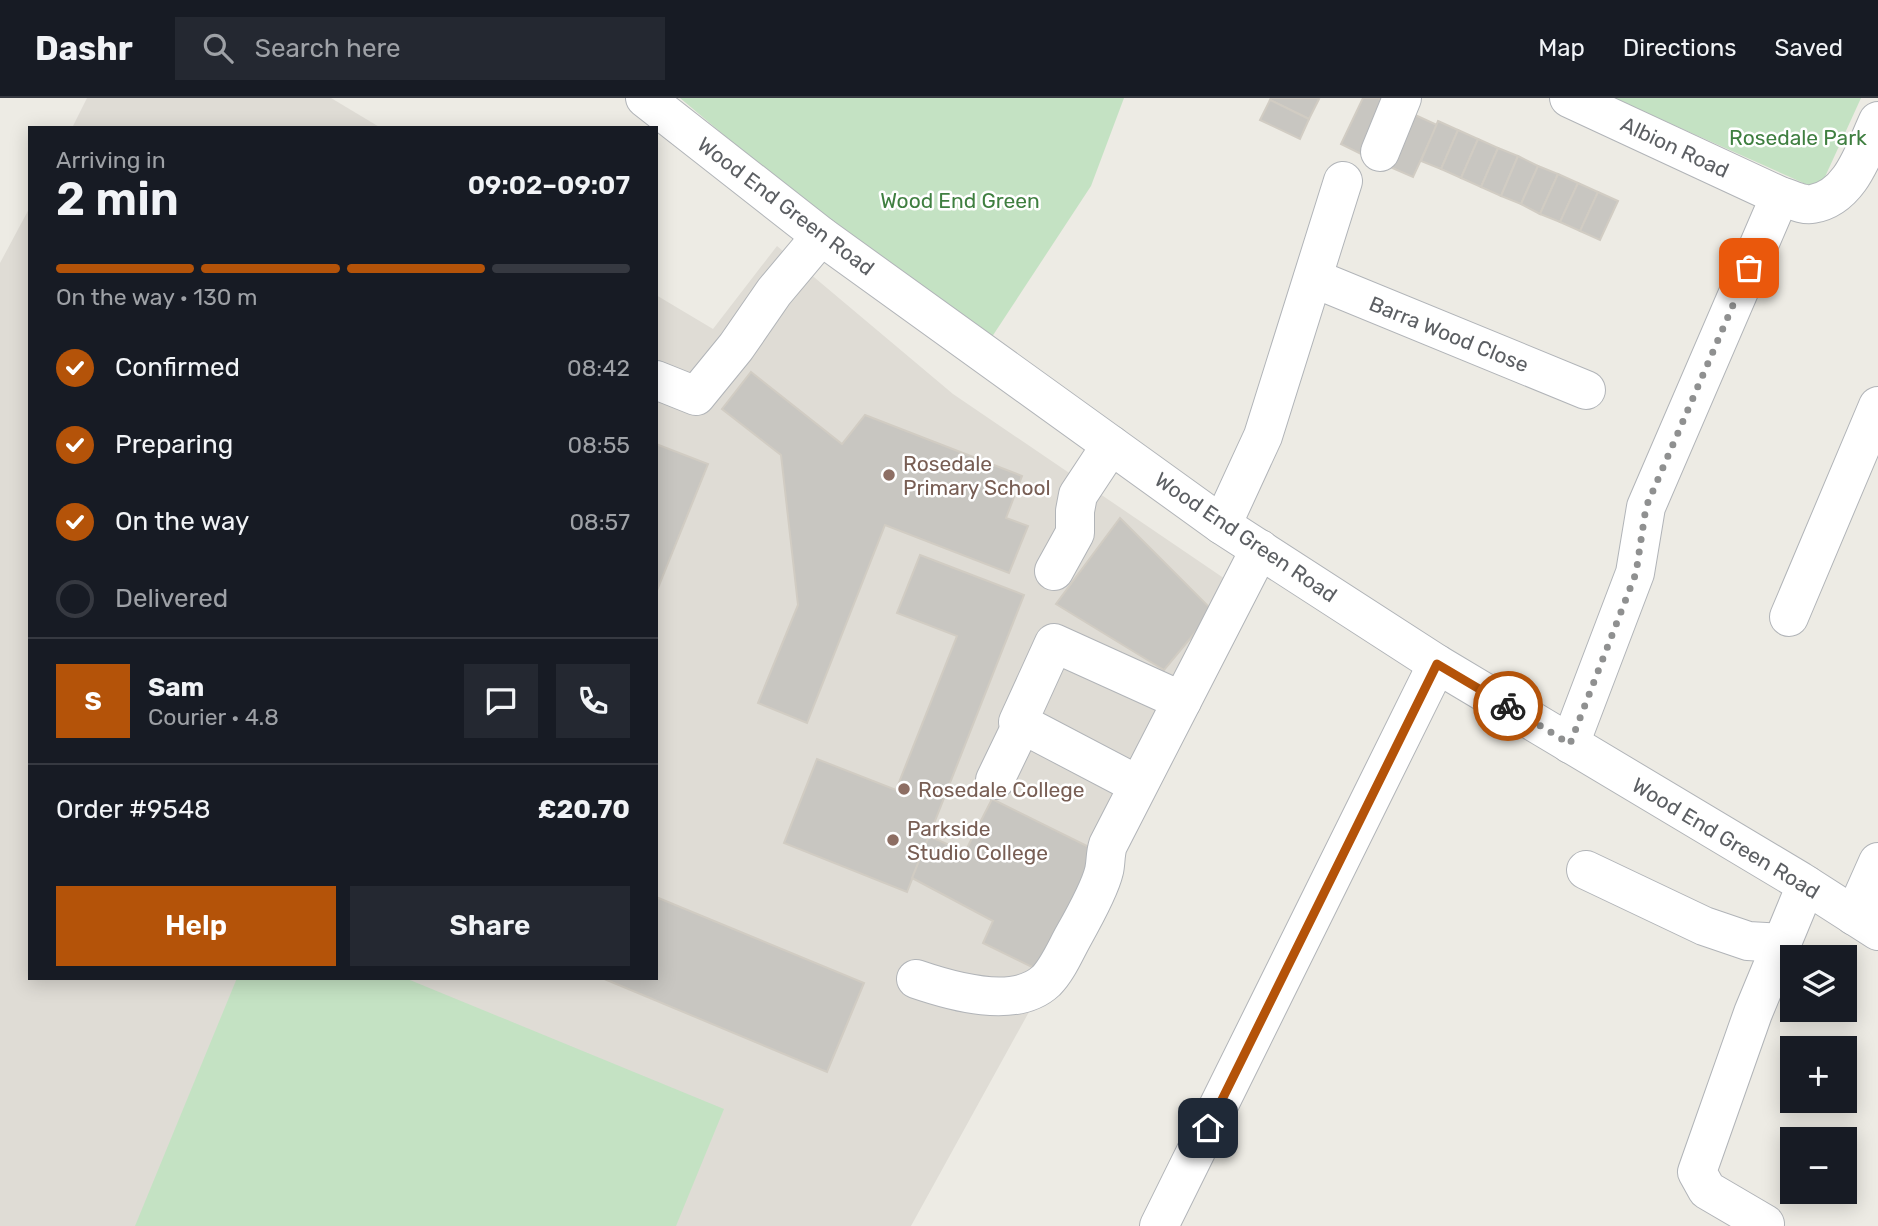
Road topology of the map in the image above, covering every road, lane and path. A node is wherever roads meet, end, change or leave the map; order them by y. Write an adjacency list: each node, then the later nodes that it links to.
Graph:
1 (645, 98): 8 (street, Wood End Green Road)
2 (1402, 98): 5 (street)
3 (1569, 98): 7 (street, Albion Road)
4 (1878, 121): 7 (street, Albion Road)
5 (1380, 152)
6 (1343, 181): 9 (street)
7 (1780, 196): 21 (street)
8 (821, 236): 10 (street); 13 (street, Wood End Green Road)
9 (1312, 278): 11 (street, Barra Wood Close); 14 (street)
10 (658, 381)
11 (1586, 390)
12 (1878, 406): 17 (street)
13 (1111, 445): 14 (street, Wood End Green Road); 16 (street)
14 (1222, 525): 15 (street, Wood End Green Road)
15 (1260, 549): 18 (street, Wood End Green Road); 19 (street)
16 (1054, 571)
17 (1789, 617)
18 (1437, 664): 21 (street, Wood End Green Road); 31 (street)
19 (1182, 701): 20 (street); 23 (street)
20 (1023, 724): 22 (street); 23 (street)
21 (1570, 744): 26 (street, Wood End Green Road)
22 (995, 780)
23 (1138, 785): 29 (street)
24 (1878, 862): 27 (street)
25 (1586, 870): 28 (street)
26 (1806, 885): 27 (street, Wood End Green Road); 28 (street)
27 (1866, 923)
28 (1782, 943): 30 (street)
29 (916, 979)
30 (1765, 1224)
31 (1159, 1226)

